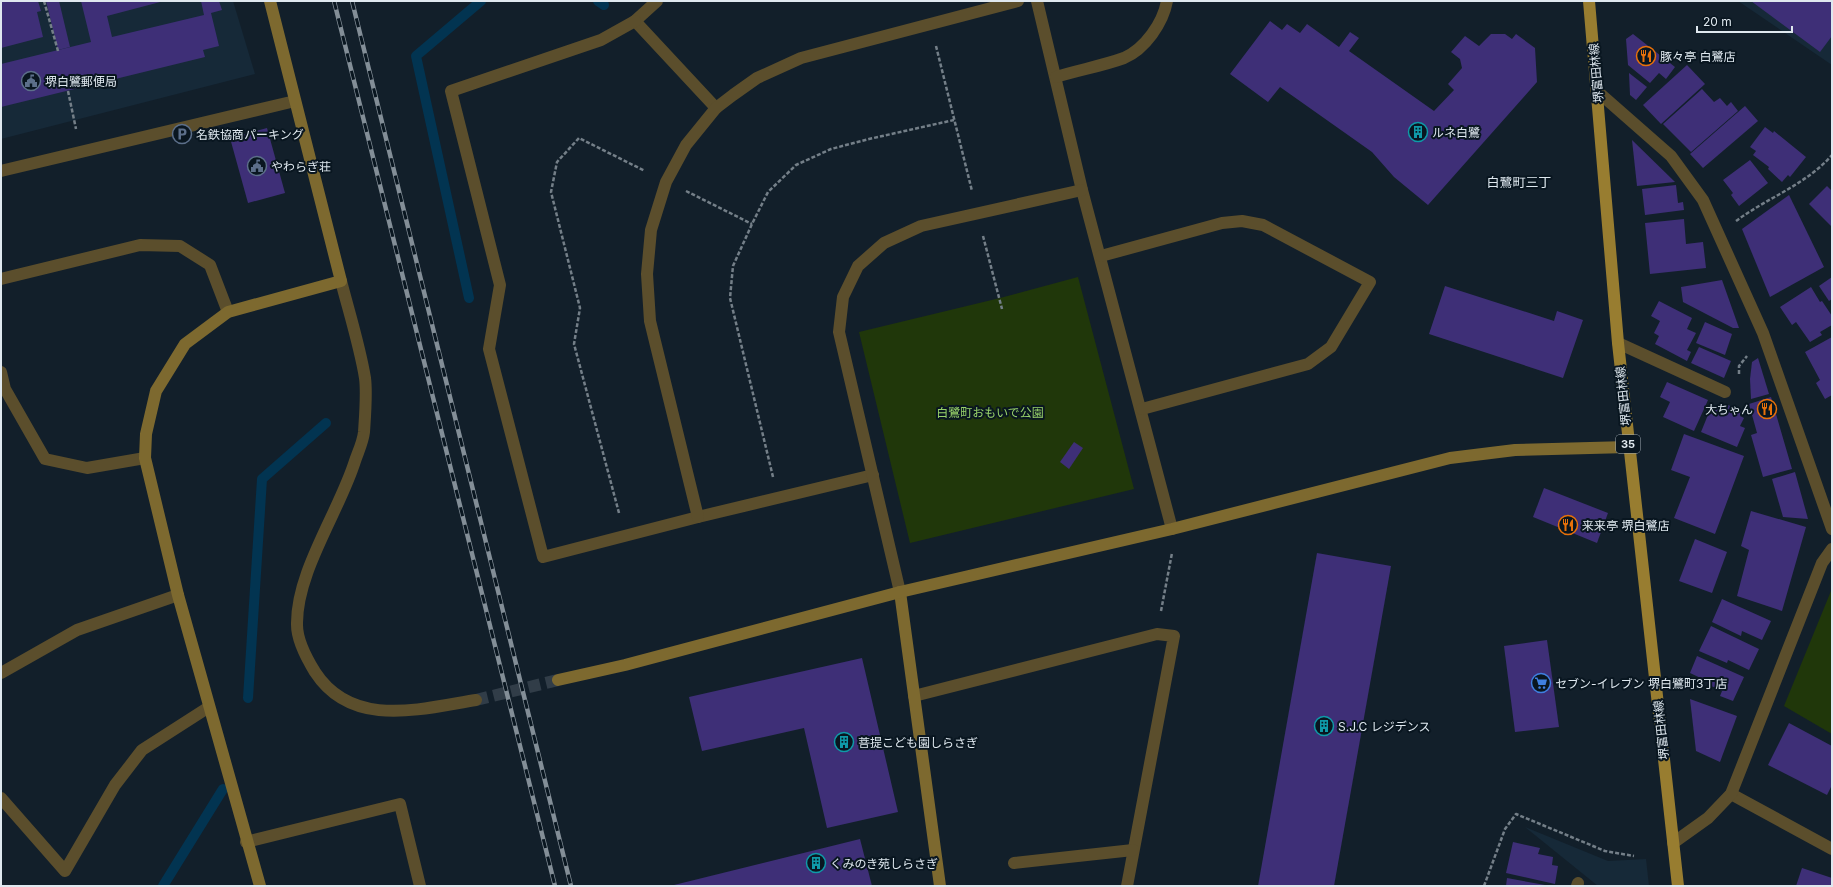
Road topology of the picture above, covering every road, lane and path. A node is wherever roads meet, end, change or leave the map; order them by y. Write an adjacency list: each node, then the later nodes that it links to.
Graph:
1 (44, 1): 10 (path)
2 (270, 1): 14 (street)
3 (657, 1): 8 (street)
4 (1018, 1): 9 (street)
5 (1038, 1): 11 (street)
6 (1168, 1): 11 (street)
7 (1589, 1): 13 (main road, 堺富田林線 / 35)
8 (635, 21): 15 (street); 41 (street)
9 (931, 24): 15 (street); 16 (path)
10 (58, 50)
11 (1056, 77): 21 (street)
12 (68, 90): 17 (path)
13 (1597, 91): 24 (street); 30 (main road, 堺富田林線 / 35)
14 (295, 101): 17 (street); 27 (street)
15 (716, 108): 20 (street)
16 (954, 120): 22 (path); 23 (path)
17 (82, 152): 19 (street)
18 (1832, 155): 24 (path)
19 (1, 171)
20 (666, 182): 23 (path); 38 (street); 41 (path)
21 (1082, 190): 22 (street); 25 (street)
22 (978, 214): 28 (path); 36 (street)
23 (752, 224): 37 (path)
24 (1718, 234): 40 (street)
25 (1101, 256): 33 (street); 33 (street)
26 (1, 279): 29 (street)
27 (341, 281): 29 (street); 51 (street)
28 (1002, 309)
29 (228, 312): 35 (street)
30 (1618, 343): 32 (street); 34 (main road, 堺富田林線 / 35)
31 (1, 372): 35 (street)
32 (1725, 392)
33 (1142, 409): 39 (street)
34 (1628, 447): 39 (street); 56 (main road, 堺富田林線 / 35)
35 (145, 458): 46 (street)
36 (873, 475): 37 (street); 45 (street)
37 (778, 498): 38 (street)
38 (698, 517): 41 (street)
39 (1172, 529): 45 (street)
40 (1832, 529)
41 (625, 535)
42 (1172, 549): 47 (path)
43 (1832, 549): 44 (street)
44 (1827, 565): 53 (street)
45 (900, 592): 49 (street); 50 (street)
46 (178, 596): 48 (street); 52 (street)
47 (1157, 634): 50 (street); 58 (street)
48 (1, 673)
49 (558, 680)
50 (914, 696): 63 (street)
51 (476, 700)
52 (209, 707): 54 (street); 55 (street)
53 (1731, 794): 56 (street); 57 (street)
54 (1, 798)
55 (246, 842): 61 (street); 62 (street)
56 (1673, 843): 66 (main road, 堺富田林線 / 35)
57 (1830, 843)
58 (1133, 850): 60 (street); 64 (street)
59 (1634, 856): 65 (path)
60 (1014, 863)
61 (260, 886)
62 (420, 886)
63 (940, 886)
64 (1127, 886)
65 (1484, 886)
66 (1678, 886)

